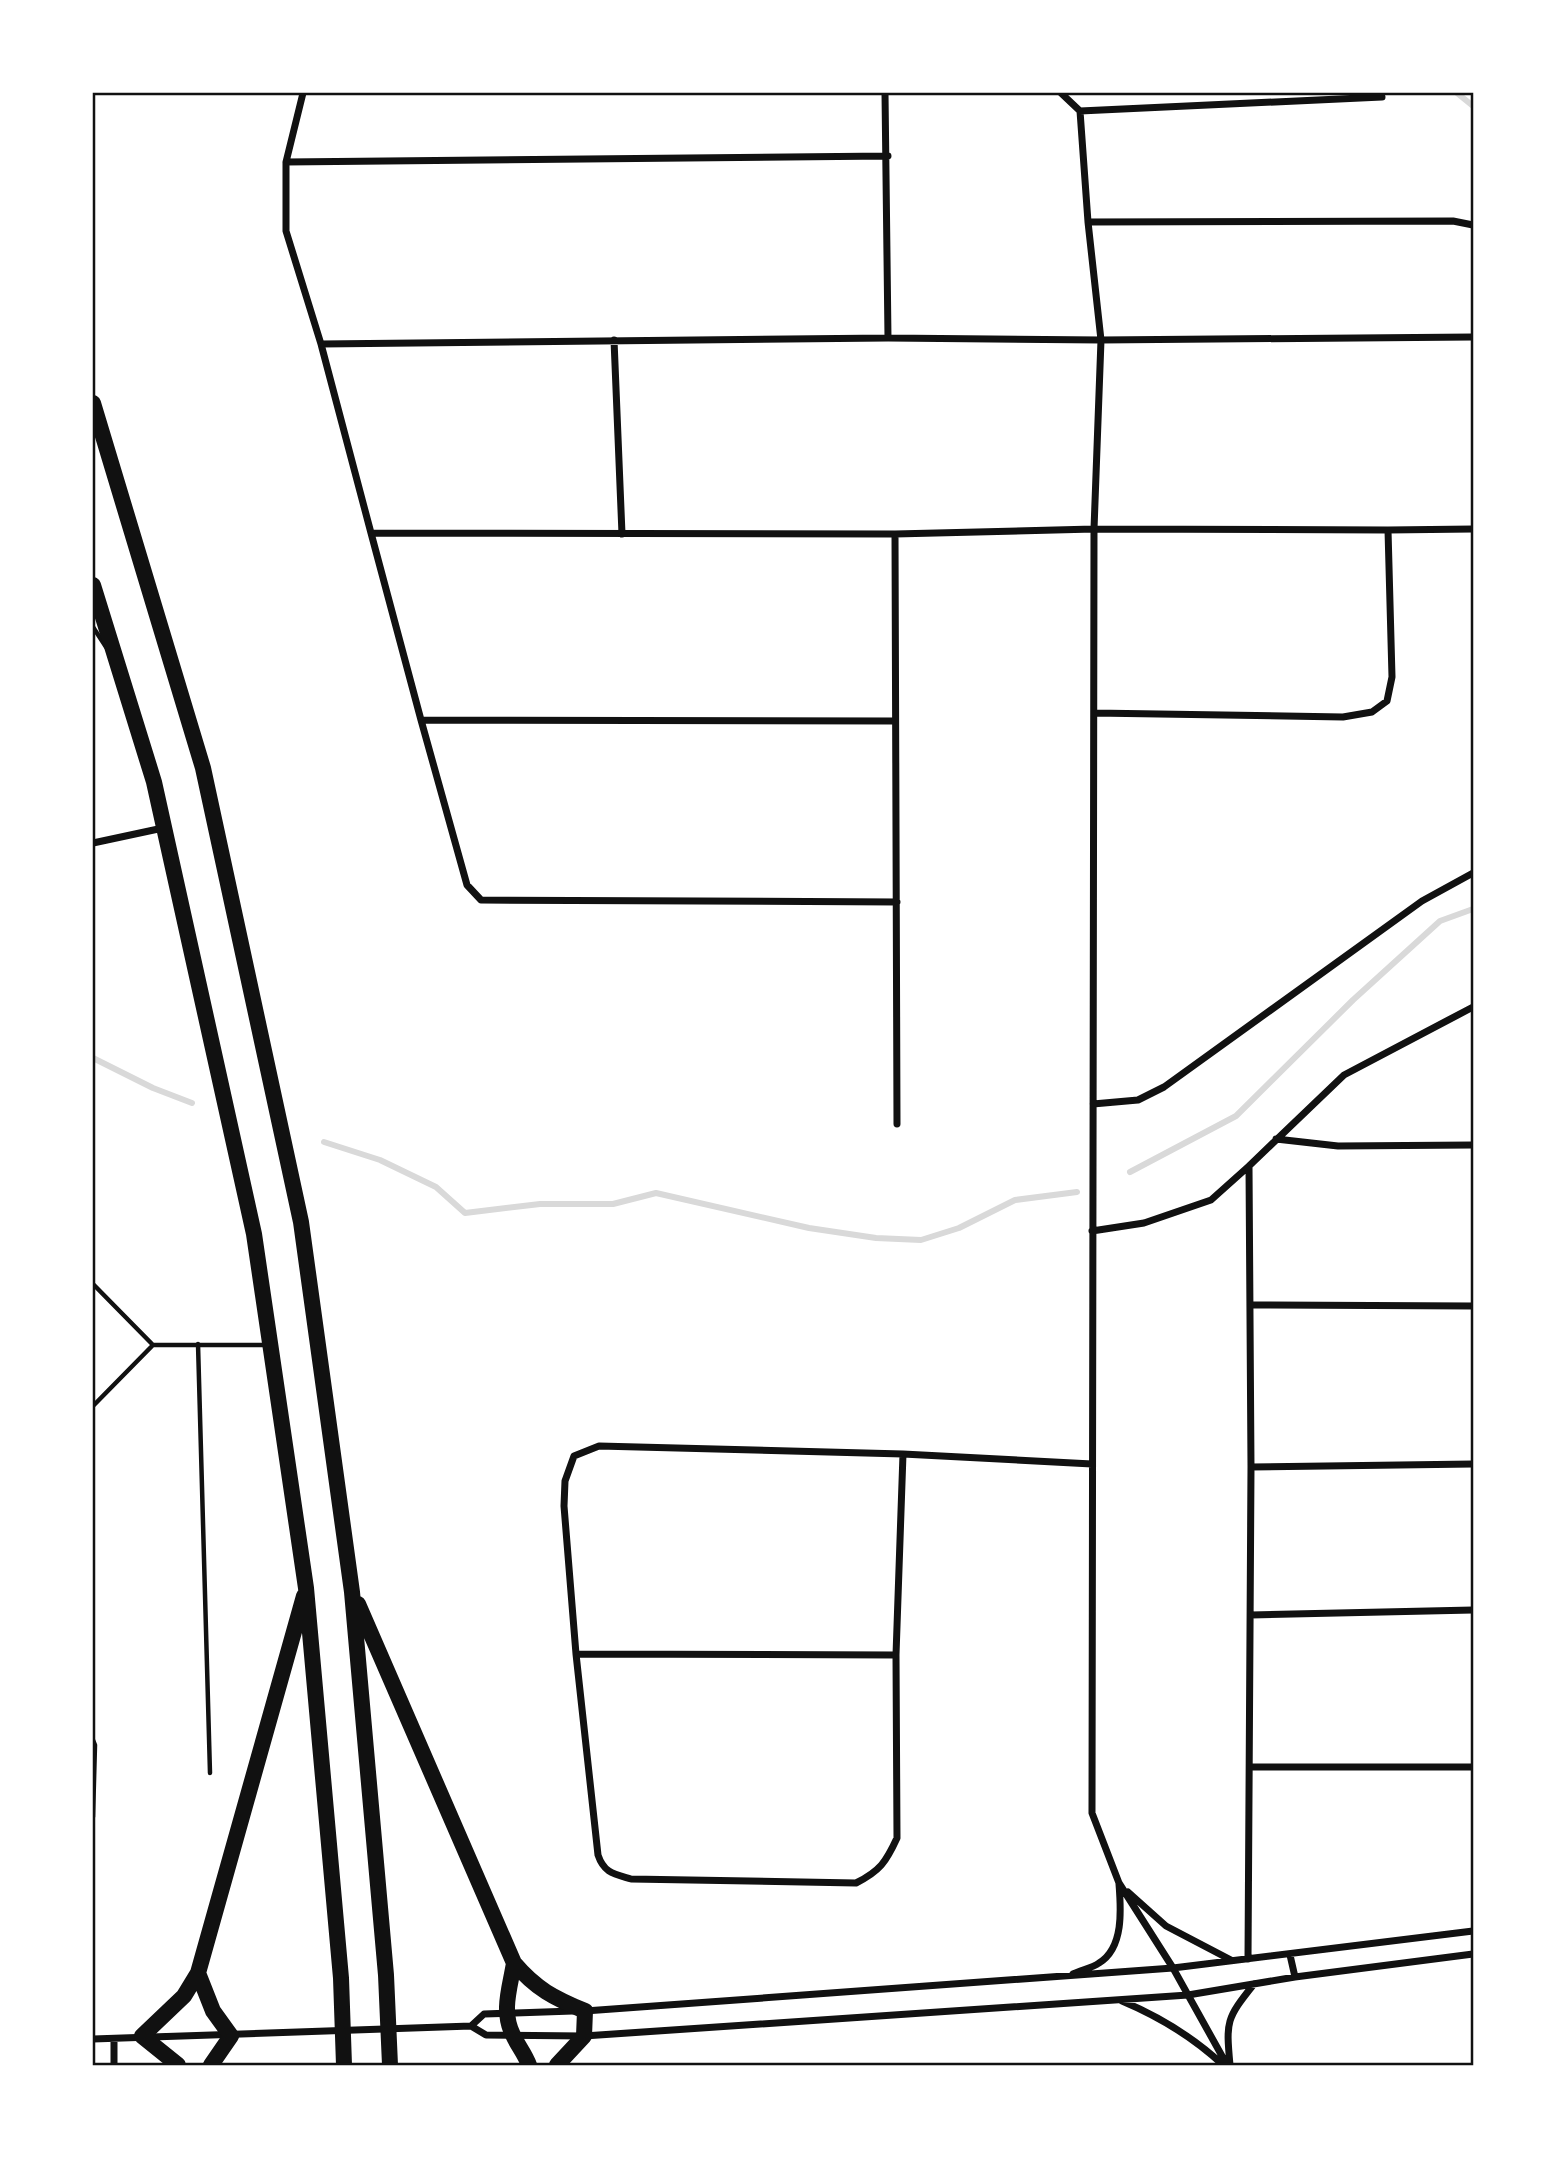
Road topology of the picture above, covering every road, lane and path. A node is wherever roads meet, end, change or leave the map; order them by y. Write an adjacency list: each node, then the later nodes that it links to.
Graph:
1 (303, 93): 7 (street)
2 (885, 93): 6 (street)
3 (1061, 93): 5 (street)
4 (1382, 97): 5 (street)
5 (1080, 111): 8 (street)
6 (888, 156): 7 (street); 11 (street)
7 (286, 162): 14 (street)
8 (1088, 222): 9 (street); 13 (street)
9 (1473, 225)
10 (1473, 337): 13 (street)
11 (888, 338): 12 (street); 13 (street)
12 (614, 341): 14 (street); 20 (street)
13 (1101, 341): 16 (street)
14 (321, 344): 19 (street)
15 (93, 403): 51 (main road)
16 (1094, 529): 18 (street); 21 (street); 25 (street)
17 (1473, 529): 18 (street)
18 (1388, 530): 25 (street)
19 (371, 533): 20 (street); 26 (street)
20 (622, 534): 21 (street)
21 (895, 534): 27 (street)
22 (93, 585): 24 (main road)
23 (93, 627): 24 (lane)
24 (118, 665): 28 (main road)
25 (1094, 713): 33 (street)
26 (421, 720): 27 (street); 31 (street)
27 (895, 721): 31 (street)
28 (164, 827): 29 (street); 44 (main road)
29 (93, 844)
30 (1473, 873): 33 (street)
31 (897, 902): 34 (street)
32 (1473, 1007): 35 (street)
33 (1093, 1104): 38 (street)
34 (897, 1124)
35 (1276, 1139): 36 (street); 37 (street)
36 (1473, 1145)
37 (1249, 1166): 38 (street); 40 (street)
38 (1092, 1231): 47 (street)
39 (93, 1284): 43 (lane)
40 (1250, 1305): 41 (street); 49 (street)
41 (1473, 1306)
42 (198, 1344): 43 (lane); 44 (lane); 59 (lane)
43 (153, 1345): 45 (lane)
44 (270, 1345): 50 (main road)
45 (93, 1406)
46 (903, 1454): 47 (street); 54 (street); 55 (street)
47 (1092, 1464): 62 (street)
48 (1473, 1464): 49 (street)
49 (1251, 1467): 53 (street)
50 (306, 1588): 70 (main road); 88 (main road)
51 (352, 1592): 68 (main road); 89 (main road)
52 (1473, 1610): 53 (street)
53 (1251, 1615): 57 (street)
54 (576, 1654): 55 (street); 55 (street)
55 (896, 1655)
56 (93, 1740): 60 (lane)
57 (1250, 1767): 58 (street); 66 (street)
58 (1473, 1767)
59 (210, 1773)
60 (93, 1793): 61 (lane)
61 (93, 1817)
62 (1119, 1883): 67 (street); 69 (street); 71 (street)
63 (1473, 1931): 65 (street)
64 (1473, 1954): 72 (street)
65 (1290, 1955): 66 (street); 72 (street)
66 (1248, 1959): 67 (street)
67 (1232, 1961): 69 (street)
68 (514, 1963): 76 (main road); 77 (main road)
69 (1173, 1968): 71 (street); 74 (street)
70 (198, 1973): 80 (main road); 81 (main road)
71 (1065, 1976): 76 (street)
72 (1295, 1977): 73 (street)
73 (1254, 1984): 74 (street); 92 (street)
74 (1188, 1995): 75 (street); 92 (street)
75 (1118, 2000): 82 (street); 92 (street)
76 (585, 2011): 77 (street); 82 (main road)
77 (506, 2013): 78 (street); 79 (main road)
78 (471, 2026): 79 (street); 81 (street)
79 (512, 2034): 82 (street); 90 (main road)
80 (142, 2036): 81 (street); 84 (street); 86 (main road)
81 (239, 2036): 87 (main road)
82 (584, 2036): 91 (main road)
83 (93, 2039): 84 (street)
84 (114, 2039): 85 (street)
85 (114, 2065)
86 (178, 2065)
87 (211, 2065)
88 (344, 2065)
89 (390, 2065)
90 (529, 2065)
91 (557, 2065)
92 (1227, 2065)

